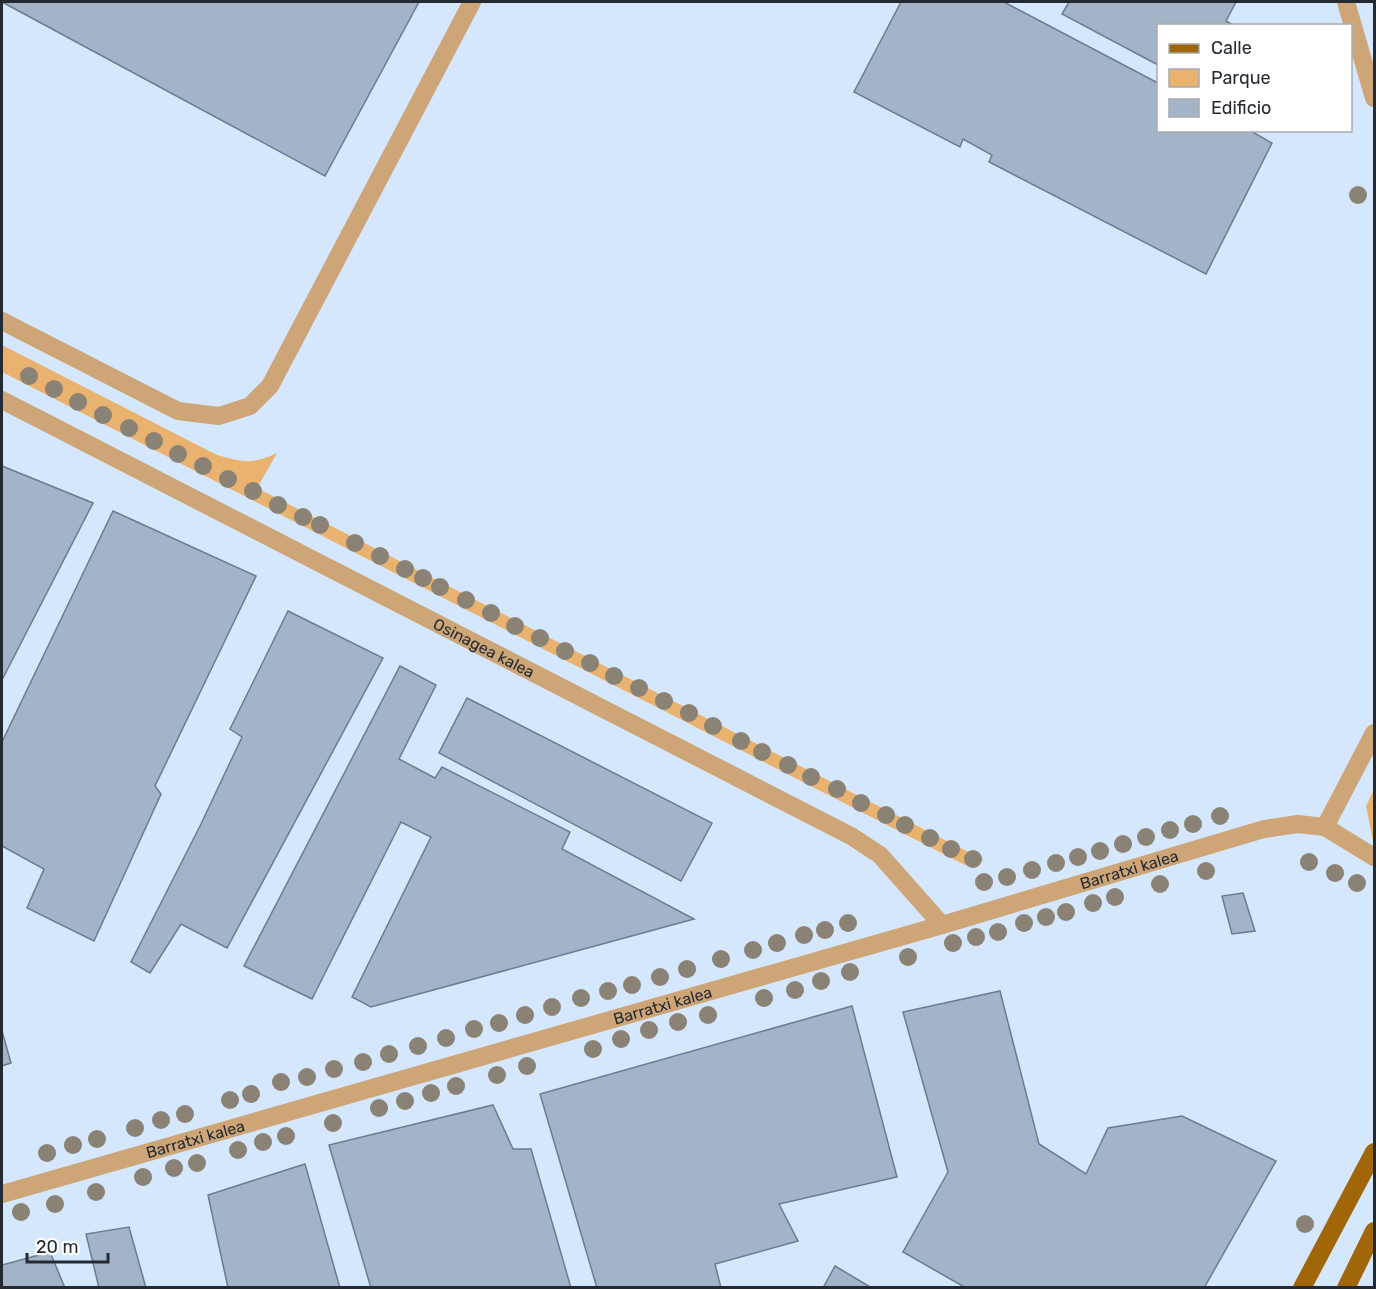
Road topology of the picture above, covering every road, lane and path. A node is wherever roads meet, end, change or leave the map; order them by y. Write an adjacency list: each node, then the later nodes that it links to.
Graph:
1 (472, 2): 4 (street)
2 (1346, 2): 3 (street)
3 (1374, 98)
4 (2, 321)
5 (2, 400): 9 (street, Osinagea kalea)
6 (1374, 733): 7 (street)
7 (1325, 828): 8 (street); 9 (street, Barratxi kalea)
8 (1374, 857)
9 (942, 925): 11 (street, Barratxi kalea)
10 (1374, 1152): 13 (main road)
11 (2, 1194)
12 (1374, 1231): 14 (main road)
13 (1302, 1287)
14 (1346, 1287)

